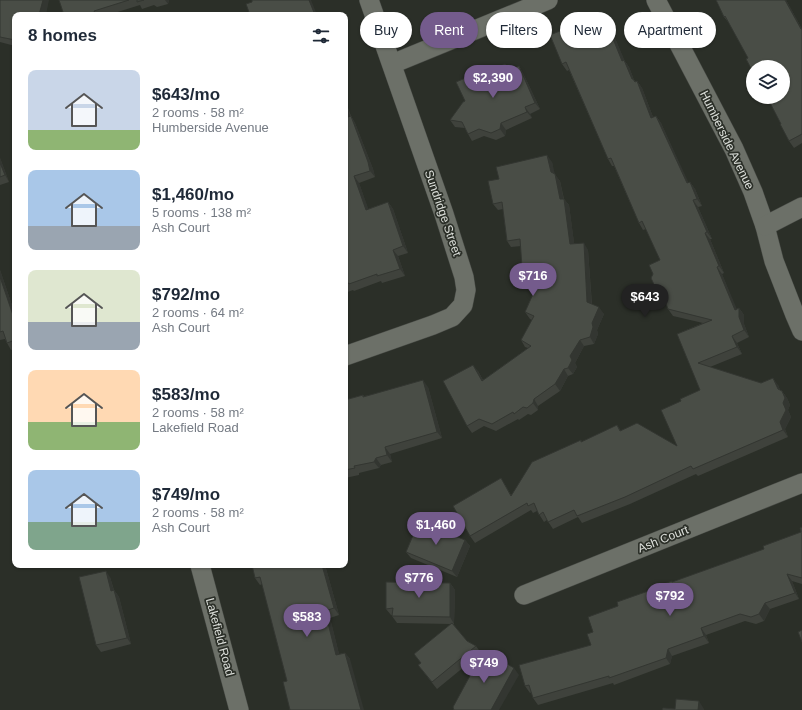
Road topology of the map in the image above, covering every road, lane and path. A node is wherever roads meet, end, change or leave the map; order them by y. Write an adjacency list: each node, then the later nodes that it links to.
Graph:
1 (369, 0): 4 (street, Sundridge Street)
2 (548, 0): 4 (street)
3 (656, 0): 6 (street, Humberside Avenue)
4 (392, 64): 8 (street, Sundridge Street)
5 (802, 207): 6 (street)
6 (765, 226): 7 (street, Humberside Avenue)
7 (802, 330)
8 (348, 355)
9 (802, 483): 11 (street, Ash Court)
10 (201, 568): 12 (street, Lakefield Road)
11 (524, 595)
12 (239, 710)

